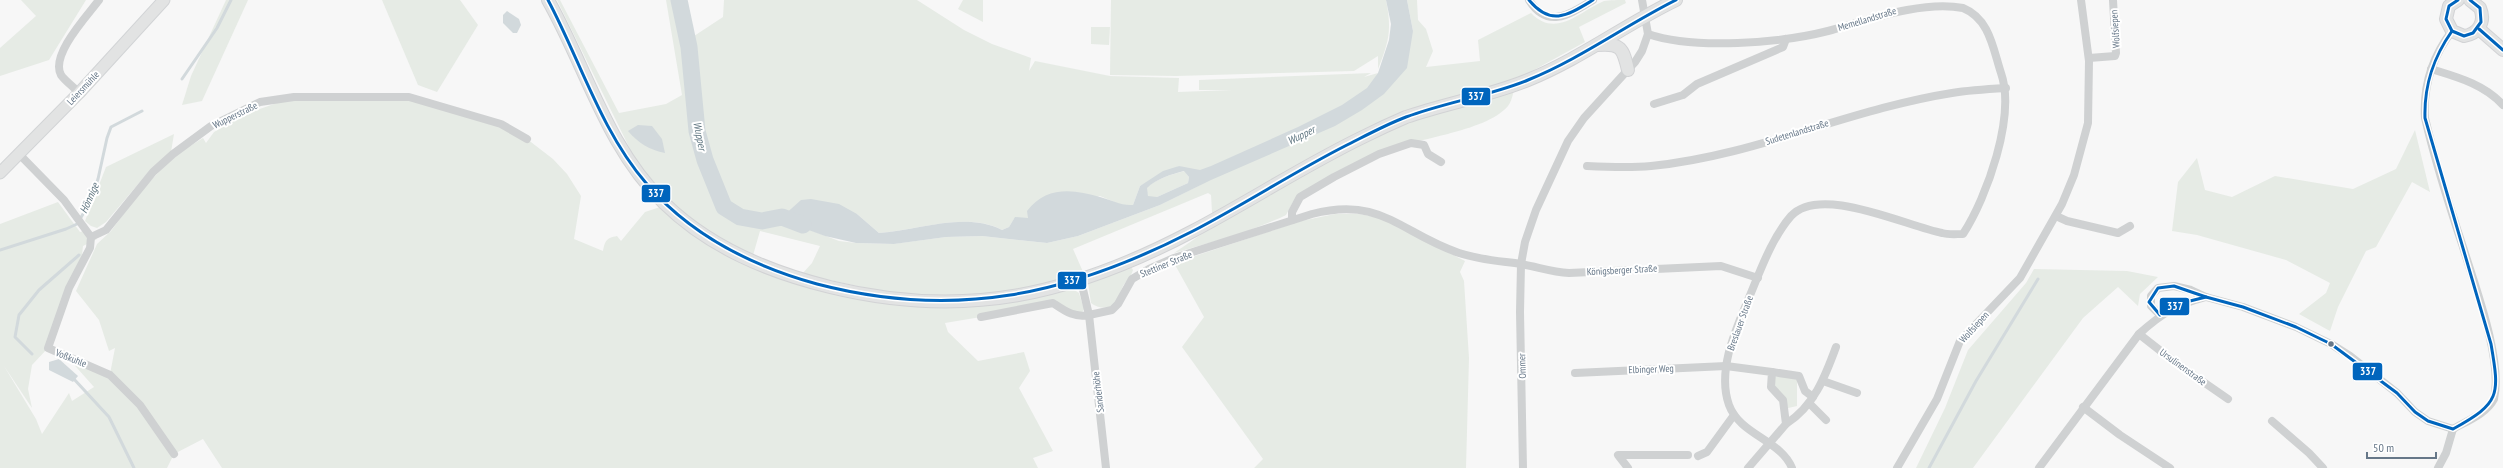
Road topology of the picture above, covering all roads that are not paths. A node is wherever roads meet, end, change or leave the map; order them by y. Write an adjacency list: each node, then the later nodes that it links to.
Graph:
1 (99, 0): 23 (street)
2 (164, 0): 23 (main road, Leiersmühle)
3 (548, 0): 37 (main road)
4 (1529, 0): 5 (street)
5 (1593, 0)
6 (1676, 0): 12 (main road)
7 (2081, 0): 19 (street, Wolfsiepen)
8 (2113, 0): 19 (street, Wolfsiepen)
9 (2475, 1): 13 (main road)
10 (1644, 2): 12 (street)
11 (2450, 2): 14 (main road)
12 (1644, 17): 15 (street); 17 (main road)
13 (2479, 29): 14 (main road); 18 (main road)
14 (2452, 32): 20 (street)
15 (1648, 34): 16 (street, Memellandstraße); 21 (street)
16 (1786, 39): 22 (street, Memellandstraße); 24 (street)
17 (1594, 46): 21 (main road); 37 (main road)
18 (2503, 50)
19 (2089, 58): 31 (street, Wolfsiepen)
20 (2431, 69): 25 (street); 56 (street)
21 (1628, 70): 35 (street)
22 (2006, 88): 29 (street, Sudetenlandstraße); 36 (street, Memellandstraße)
23 (79, 92): 27 (main road, Leiersmühle)
24 (1654, 104)
25 (2503, 105)
26 (527, 139): 34 (street, Wupperstraße)
27 (19, 154): 30 (main road, Leiersmühle); 34 (street)
28 (1441, 162): 32 (street)
29 (1587, 166)
30 (0, 173)
31 (2056, 216): 33 (street); 66 (street, Wolfsiepen)
32 (1292, 220): 35 (street, Stettiner Straße); 39 (street, Stettiner Straße)
33 (2130, 226)
34 (91, 237): 58 (street, Voßkuhle)
35 (1520, 264): 36 (street, Königsberger Straße); 62 (street, Ommer)
36 (1758, 278): 44 (street, Breslauer Straße)
37 (1081, 281): 39 (street)
38 (2206, 297): 40 (street); 40 (street); 56 (street)
39 (1089, 315): 41 (street, Stettiner Straße); 61 (street, Sanderhöhe)
40 (2160, 315): 42 (street)
41 (981, 318)
42 (2139, 334): 49 (street, Ursulinenstraße); 51 (street)
43 (1836, 347): 47 (street)
44 (1726, 366): 45 (street, Elbinger Weg); 46 (street, Elbinger Weg); 52 (street, Breslauer Straße)
45 (1772, 372): 50 (street, Elbinger Weg); 55 (street)
46 (1575, 373)
47 (1823, 381): 48 (street); 50 (street)
48 (1857, 393)
49 (2228, 399)
50 (1811, 400): 53 (street); 55 (street)
51 (2083, 407): 67 (street); 68 (street)
52 (1734, 415): 57 (street, Breslauer Straße); 60 (street)
53 (1826, 420)
54 (2272, 421): 69 (street)
55 (1786, 424): 57 (street)
56 (2453, 429): 70 (street)
57 (1768, 444): 64 (street); 65 (street, Breslauer Straße)
58 (174, 454)
59 (1688, 455): 63 (street)
60 (1698, 456)
61 (1106, 468)
62 (1523, 468)
63 (1628, 468)
64 (1748, 468)
65 (1792, 468)
66 (1897, 468)
67 (2039, 468)
68 (2170, 468)
69 (2323, 468)
70 (2438, 468)

